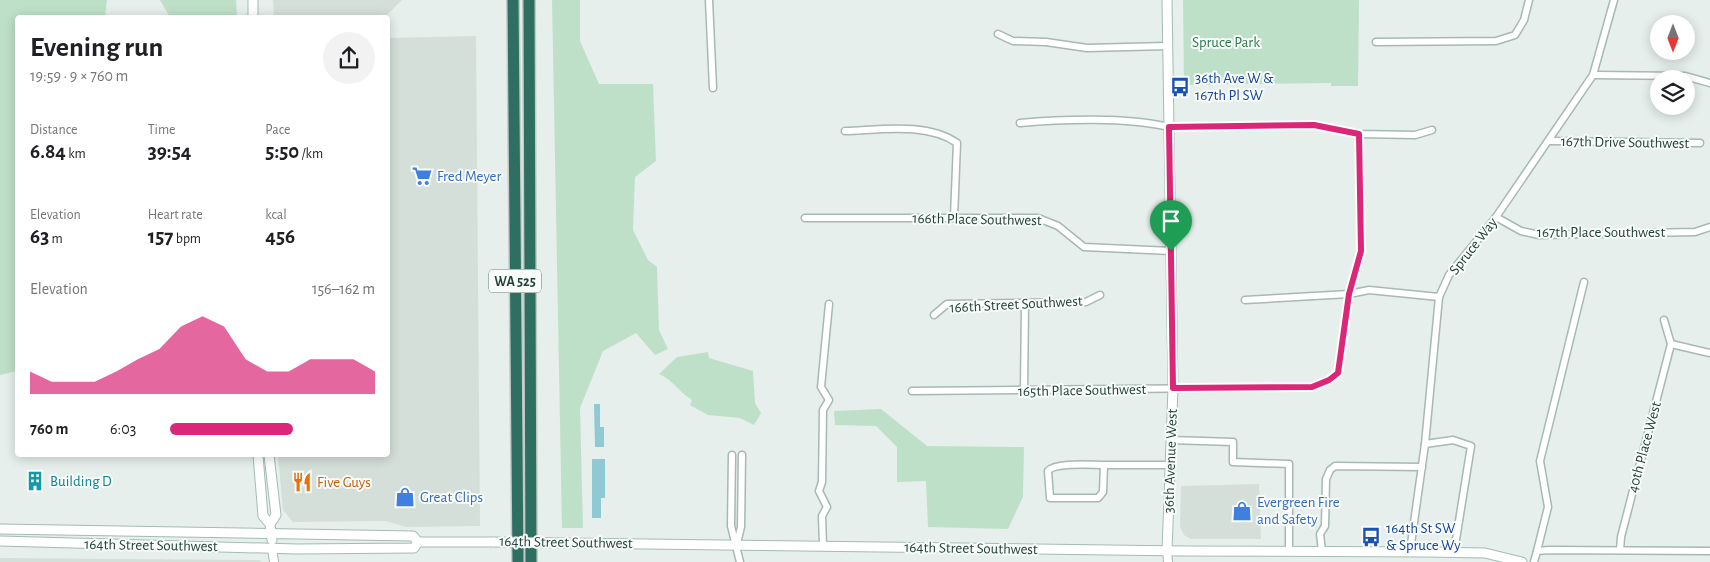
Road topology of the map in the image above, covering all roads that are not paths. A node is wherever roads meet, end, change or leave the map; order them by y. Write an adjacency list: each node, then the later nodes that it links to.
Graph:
1 (253, 0): 8 (main road)
2 (513, 0): 67 (highway, WA 525)
3 (529, 0): 68 (highway, WA 525)
4 (709, 0): 14 (street)
5 (1167, 0): 11 (main road, 36th Avenue West)
6 (1528, 0): 10 (street)
7 (1614, 0): 12 (street, Spruce Way)
8 (253, 15)
9 (998, 34): 11 (street)
10 (1376, 42)
11 (1167, 46): 16 (main road, 36th Avenue West)
12 (1594, 75): 13 (street); 20 (street, Spruce Way)
13 (1710, 83)
14 (713, 88)
15 (1020, 123): 16 (street)
16 (1169, 127): 19 (street); 26 (main road, 36th Avenue West)
17 (1432, 130): 19 (street)
18 (845, 131): 22 (street)
19 (1359, 134): 29 (street)
20 (1550, 141): 21 (street, 167th Drive Southwest); 23 (street, Spruce Way)
21 (1700, 143)
22 (954, 217): 24 (street, 166th Place Southwest); 26 (street, 166th Place Southwest)
23 (1496, 217): 25 (street, 167th Place Southwest); 30 (street, Spruce Way)
24 (805, 218)
25 (1710, 227)
26 (1171, 251): 38 (main road, 36th Avenue West)
27 (1584, 282): 63 (street)
28 (1100, 294): 32 (street, 166th Street Southwest)
29 (1349, 294): 30 (street); 31 (street); 38 (street, 165th Place Southwest)
30 (1439, 297): 42 (street, Spruce Way)
31 (1244, 300)
32 (1025, 303): 34 (street, 166th Street Southwest); 40 (street)
33 (829, 304): 56 (street)
34 (934, 315)
35 (1664, 320): 36 (street)
36 (1671, 344): 37 (street); 58 (street, 40th Place West)
37 (1710, 353)
38 (1173, 388): 40 (street, 165th Place Southwest); 41 (main road, 36th Avenue West)
39 (912, 391): 40 (street, 165th Place Southwest)
40 (1024, 391)
41 (1171, 440): 48 (main road, 36th Avenue West); 60 (street)
42 (1425, 444): 49 (street, Spruce Way); 65 (street)
43 (732, 455): 55 (street)
44 (742, 455): 55 (street)
45 (258, 457): 50 (main road)
46 (269, 457): 50 (main road)
47 (1104, 465): 47 (street); 48 (street)
48 (1170, 465): 59 (main road, 36th Avenue West)
49 (1422, 467): 61 (street); 62 (street, Spruce Way)
50 (270, 524): 52 (main road)
51 (0, 529): 52 (main road, 164th Street Southwest)
52 (272, 535): 54 (main road, 164th Street Southwest); 57 (main road)
53 (0, 541): 57 (main road, 164th Street Southwest)
54 (418, 542): 55 (main road, 164th Street Southwest, bridge); 57 (main road, 164th Street Southwest)
55 (736, 544): 56 (main road, 164th Street Southwest); 69 (street)
56 (823, 546): 59 (main road, 164th Street Southwest)
57 (272, 548): 66 (street)
58 (1620, 550): 63 (street); 64 (street)
59 (1167, 551): 60 (main road, 164th Street Southwest); 70 (street, 36th Avenue West)
60 (1289, 551): 61 (main road, 164th Street Southwest)
61 (1322, 551): 62 (main road, 164th Street Southwest)
62 (1410, 551): 65 (main road, 164th Street Southwest)
63 (1537, 551): 72 (street)
64 (1710, 551)
65 (1454, 552): 71 (main road, 164th Street Southwest)
66 (274, 562)
67 (518, 562)
68 (531, 562)
69 (740, 562)
70 (1168, 562)
71 (1522, 562)
72 (1534, 562)

